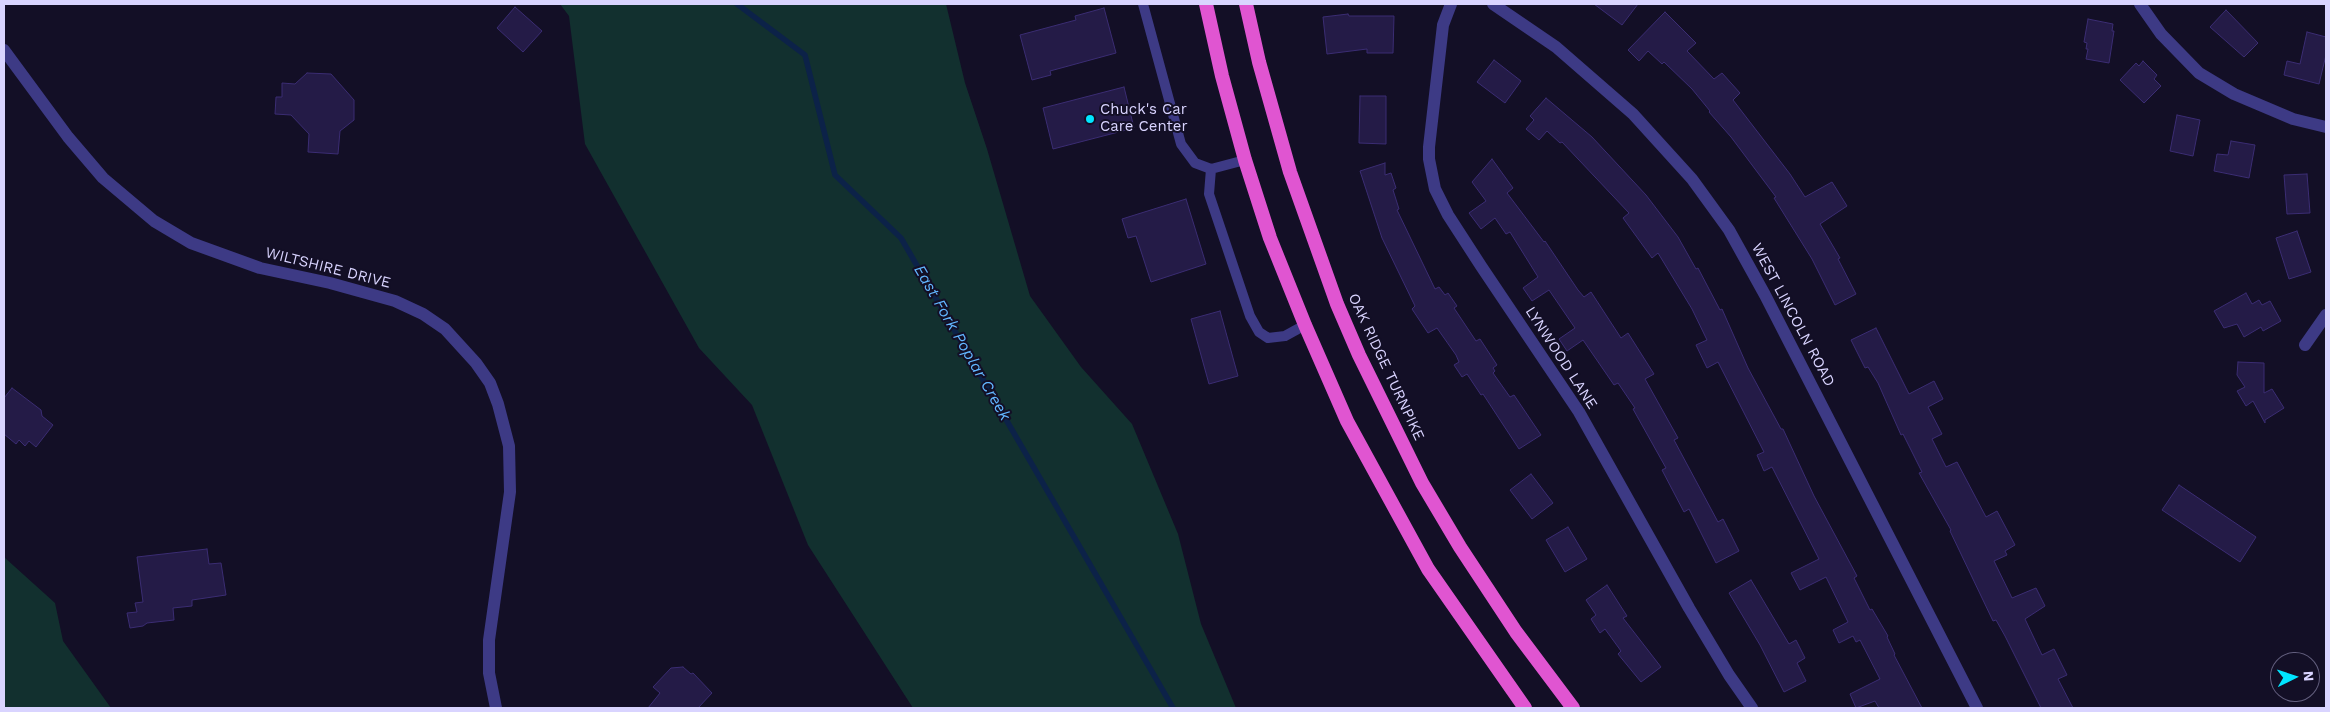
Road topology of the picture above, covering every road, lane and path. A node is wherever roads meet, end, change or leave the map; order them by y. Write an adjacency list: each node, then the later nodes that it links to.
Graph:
1 (1143, 4): 10 (lane)
2 (1206, 4): 9 (highway)
3 (1246, 4): 16 (highway, OAK RIDGE TURNPIKE)
4 (1451, 4): 17 (street, LYNWOOD LANE)
5 (1493, 4): 18 (street, WEST LINCOLN ROAD)
6 (2140, 4): 8 (street)
7 (4, 50): 14 (street, WILTSHIRE DRIVE)
8 (2326, 127)
9 (1245, 160): 10 (lane); 12 (highway)
10 (1211, 169): 12 (lane)
11 (2326, 315): 13 (street)
12 (1304, 325): 15 (highway)
13 (2306, 344)
14 (496, 708)
15 (1525, 708)
16 (1573, 708)
17 (1752, 708)
18 (1977, 708)

